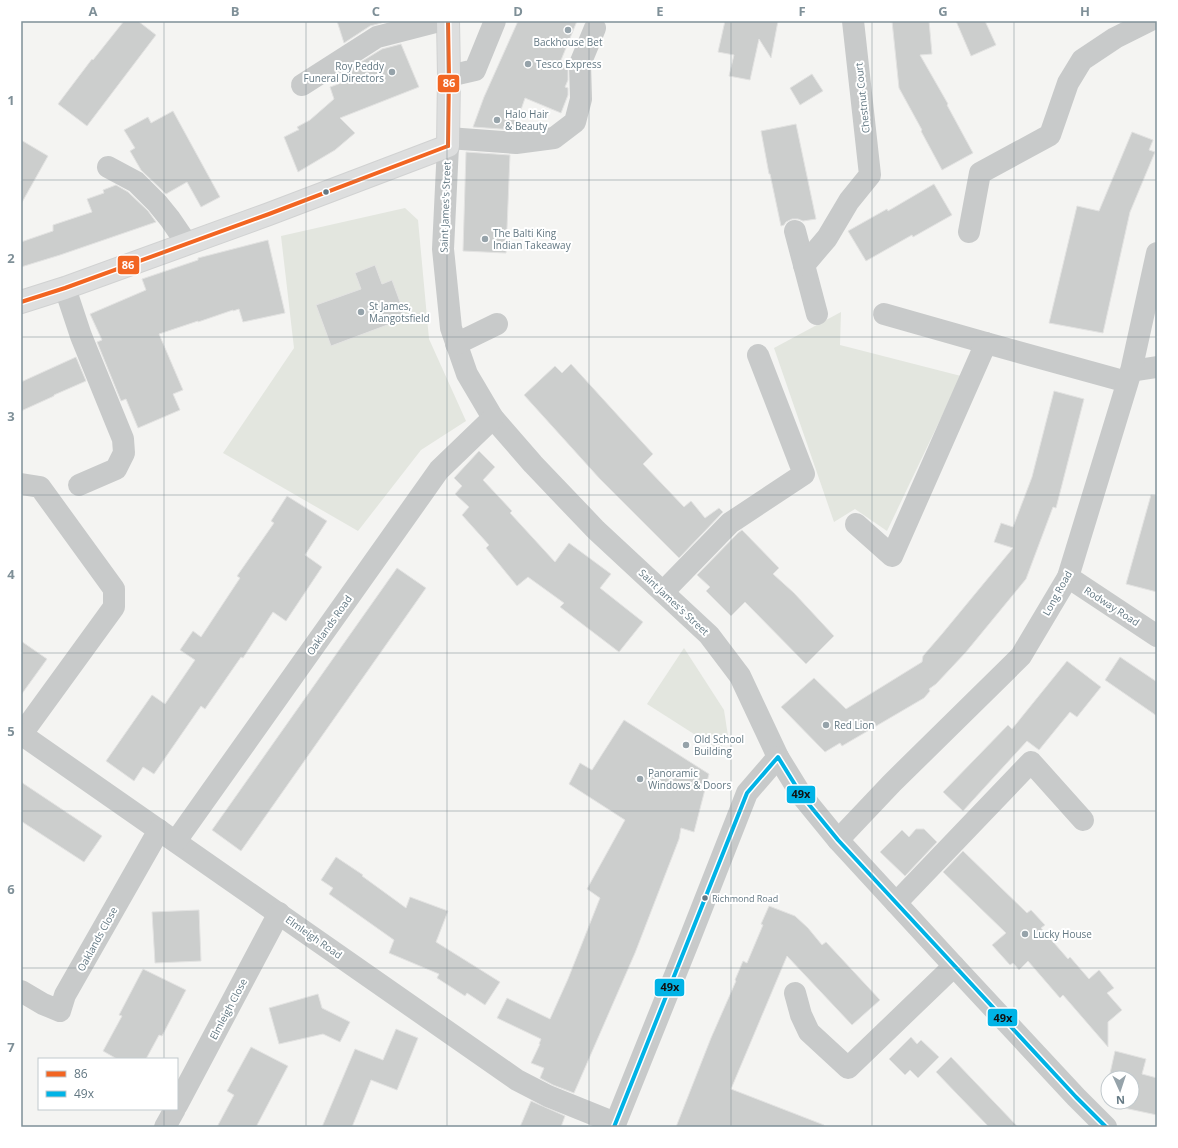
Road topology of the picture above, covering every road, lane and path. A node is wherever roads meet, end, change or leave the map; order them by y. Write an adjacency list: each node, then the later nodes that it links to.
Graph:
1 (439, 21): 8 (street)
2 (448, 21): 7 (main road)
3 (495, 21): 7 (street)
4 (853, 21): 15 (street, Chestnut Court)
5 (1149, 21): 12 (street)
6 (595, 28): 9 (street)
7 (449, 76): 9 (main road)
8 (302, 84)
9 (448, 142): 13 (main road); 22 (street, Saint James's Street)
10 (108, 167): 13 (street)
11 (795, 231): 15 (street)
12 (969, 232)
13 (187, 244): 16 (main road)
14 (1157, 253): 25 (street, Long Road)
15 (804, 266): 18 (street)
16 (65, 288): 17 (main road); 28 (street)
17 (21, 302)
18 (817, 314)
19 (884, 314): 21 (street)
20 (497, 324): 22 (street)
21 (986, 342): 25 (street); 29 (street)
22 (456, 344): 26 (street, Saint James's Street)
23 (758, 355): 31 (street)
24 (1157, 367): 25 (street)
25 (1129, 377): 30 (street, Long Road)
26 (493, 418): 31 (street, Saint James's Street); 36 (street, Oaklands Road)
27 (21, 484): 33 (street)
28 (79, 485)
29 (856, 524)
30 (1068, 577): 32 (street, Rodway Road); 37 (street, Long Road)
31 (662, 592): 34 (street, Saint James's Street)
32 (1157, 636)
33 (21, 735): 36 (street, Elmleigh Road)
34 (778, 757): 37 (street, Saint James's Street); 45 (street)
35 (1084, 820): 38 (street)
36 (167, 836): 39 (street, Elmleigh Road); 41 (street, Oaklands Close)
37 (838, 840): 38 (street, Saint James's Street)
38 (896, 903): 40 (street, Saint James's Street)
39 (280, 913): 43 (street, Elmleigh Close); 45 (street, Elmleigh Road)
40 (954, 966): 42 (street); 47 (street, Saint James's Street)
41 (21, 991)
42 (795, 993)
43 (178, 1103)
44 (174, 1110): 46 (street)
45 (614, 1125)
46 (165, 1127)
47 (1106, 1127)

